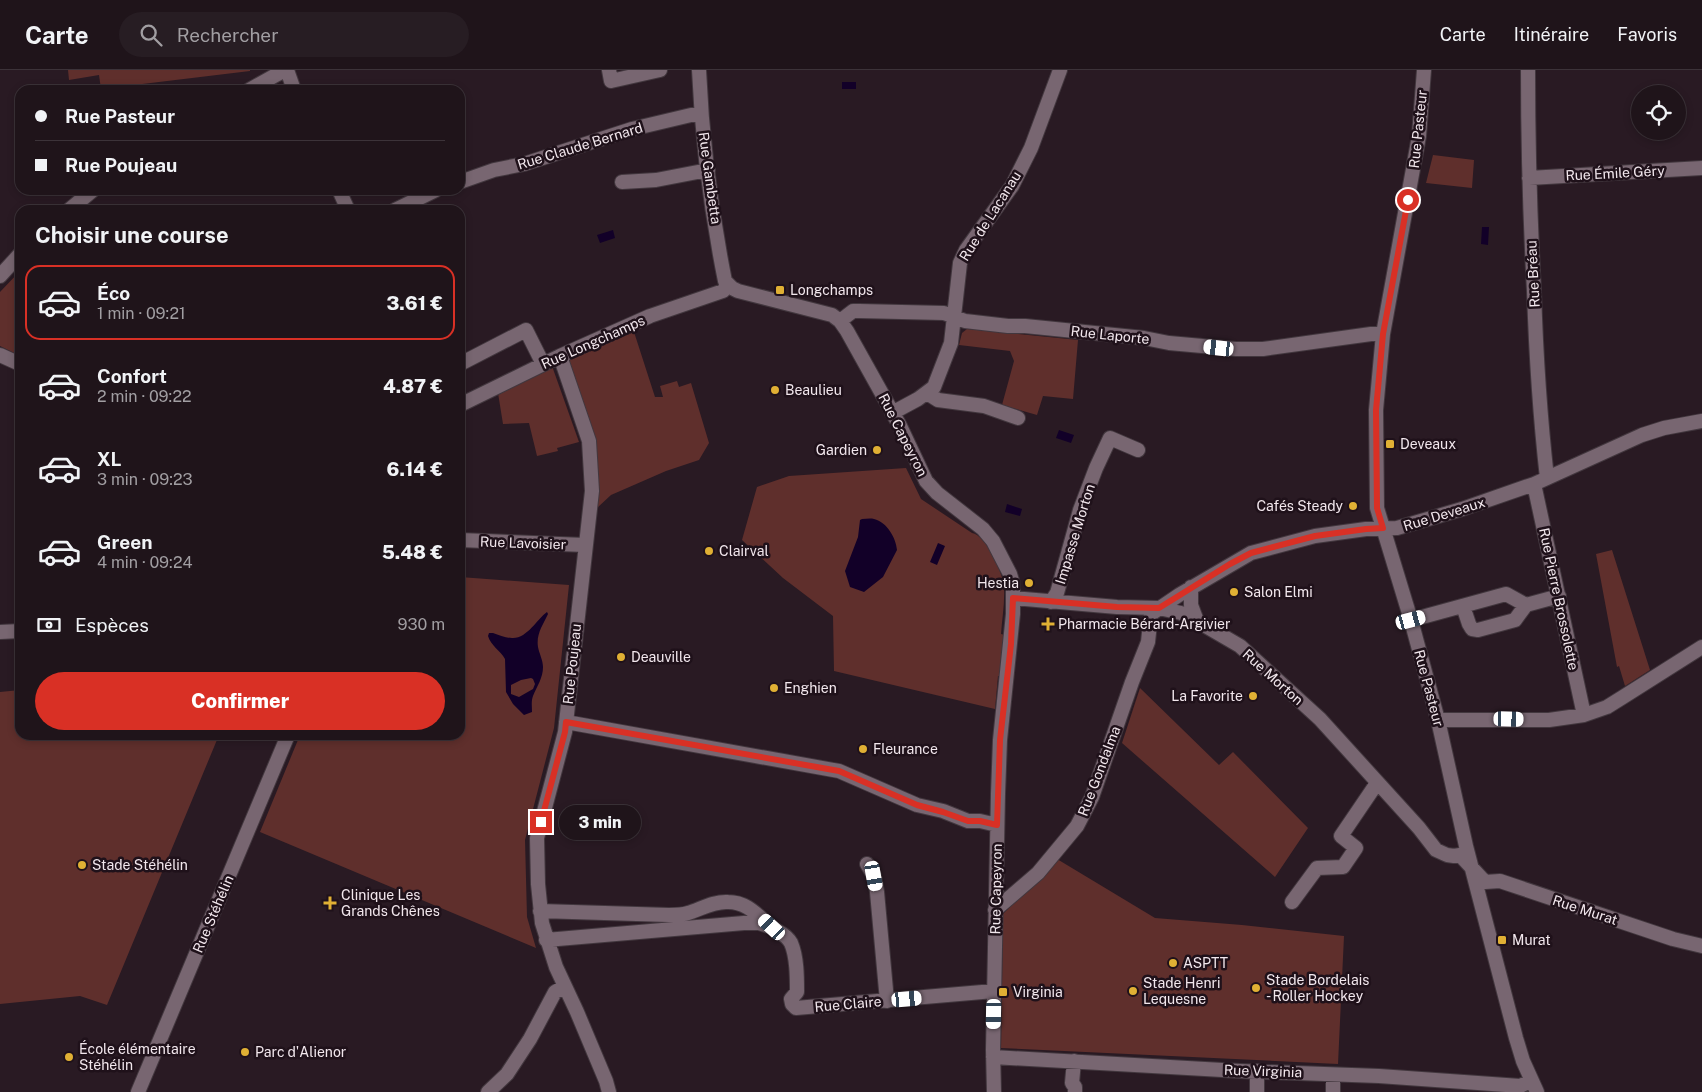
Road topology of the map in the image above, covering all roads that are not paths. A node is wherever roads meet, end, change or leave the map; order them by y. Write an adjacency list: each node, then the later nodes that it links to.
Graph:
1 (286, 70): 8 (street); 9 (street)
2 (609, 70): 3 (street)
3 (660, 70)
4 (700, 70): 10 (street, Rue Gambetta)
5 (1060, 70): 23 (street, Rue de Lacanau)
6 (1424, 70): 25 (street, Rue Pasteur)
7 (1528, 70): 13 (street, Rue Bréau)
8 (258, 85)
9 (292, 85)
10 (701, 115): 12 (street, Rue Gambetta); 14 (street, Rue Claude Bernard)
11 (1702, 168): 13 (street, Rue Émile Géry)
12 (708, 170): 15 (street); 22 (street, Rue Gambetta)
13 (1529, 178): 37 (street, Rue Bréau)
14 (465, 180)
15 (622, 182)
16 (87, 195): 18 (street)
17 (426, 195): 19 (street)
18 (75, 205)
19 (405, 205)
20 (15, 260): 21 (street)
21 (0, 276)
22 (728, 285): 24 (street); 27 (street, Rue Longchamps)
23 (955, 317): 24 (street, Rue Laporte); 25 (street, Rue Laporte); 31 (street, Rue de Lacanau)
24 (840, 321): 33 (street, Rue Capeyron)
25 (1383, 334): 39 (street, Rue Pasteur)
26 (0, 355): 29 (street)
27 (560, 356): 30 (street, Rue Longchamps); 41 (street, Rue Poujeau)
28 (465, 361): 30 (street)
29 (15, 362)
30 (543, 364): 32 (street, Rue Longchamps)
31 (927, 393): 33 (street); 34 (street)
32 (465, 403)
33 (892, 413): 44 (street, Rue Capeyron)
34 (1018, 418)
35 (1702, 421): 37 (street, Rue Deveaux)
36 (1138, 450): 45 (street, Impasse Morton)
37 (1547, 478): 38 (street, Rue Deveaux)
38 (1534, 484): 39 (street, Rue Deveaux); 43 (street, Rue Pierre Brossolette)
39 (1383, 528): 42 (street, Rue Deveaux); 49 (street, Rue Pasteur)
40 (465, 540): 41 (street, Rue Lavoisier)
41 (585, 545): 56 (street, Rue Poujeau)
42 (1191, 588): 48 (street, Rue Deveaux); 50 (street)
43 (1559, 596): 46 (street); 54 (street, Rue Pierre Brossolette)
44 (1013, 598): 45 (street, Rue Morton); 59 (street, Rue Capeyron)
45 (1051, 602): 48 (street, Rue Morton)
46 (1526, 605): 47 (street); 47 (street)
47 (1463, 606): 49 (street)
48 (1159, 608): 50 (street, Rue Morton); 63 (street, Rue Gondalma)
49 (1411, 620): 55 (street, Rue Pasteur)
50 (1197, 621): 58 (street, Rue Morton)
51 (15, 631): 52 (street)
52 (0, 632)
53 (1702, 647): 54 (street)
54 (1584, 715): 55 (street)
55 (1438, 720): 61 (street, Rue Pasteur)
56 (566, 722): 59 (street); 64 (street, Rue Poujeau)
57 (286, 740): 79 (street, Rue Stéhélin)
58 (1377, 783): 61 (street, Rue Morton); 62 (street)
59 (997, 825): 63 (street, Rue Capeyron)
60 (867, 864): 72 (street)
61 (1473, 868): 69 (street, Rue Murat); 77 (street, Rue Pasteur)
62 (1292, 902)
63 (995, 910): 71 (street, Rue Capeyron)
64 (540, 911): 65 (street, Rue Claire); 68 (street, Rue Poujeau)
65 (669, 915): 66 (street, Rue Claire); 67 (street)
66 (772, 927): 67 (street); 72 (street, Rue Claire)
67 (669, 930): 68 (street)
68 (546, 940): 70 (street, Rue Poujeau)
69 (1702, 946)
70 (565, 986): 80 (street); 81 (street, Rue Poujeau)
71 (994, 991): 72 (street, Rue Claire); 73 (street, Rue Capeyron)
72 (887, 1001)
73 (993, 1057): 74 (street, Rue Virginia); 82 (street, Rue Capeyron)
74 (1074, 1061): 75 (street, Rue Virginia); 78 (street)
75 (1258, 1071): 76 (street, Rue Virginia); 83 (street)
76 (1333, 1075): 77 (street, Rue Virginia); 84 (street)
77 (1534, 1086)
78 (1071, 1089)
79 (138, 1092)
80 (488, 1092)
81 (609, 1092)
82 (994, 1092)
83 (1257, 1092)
84 (1332, 1092)

